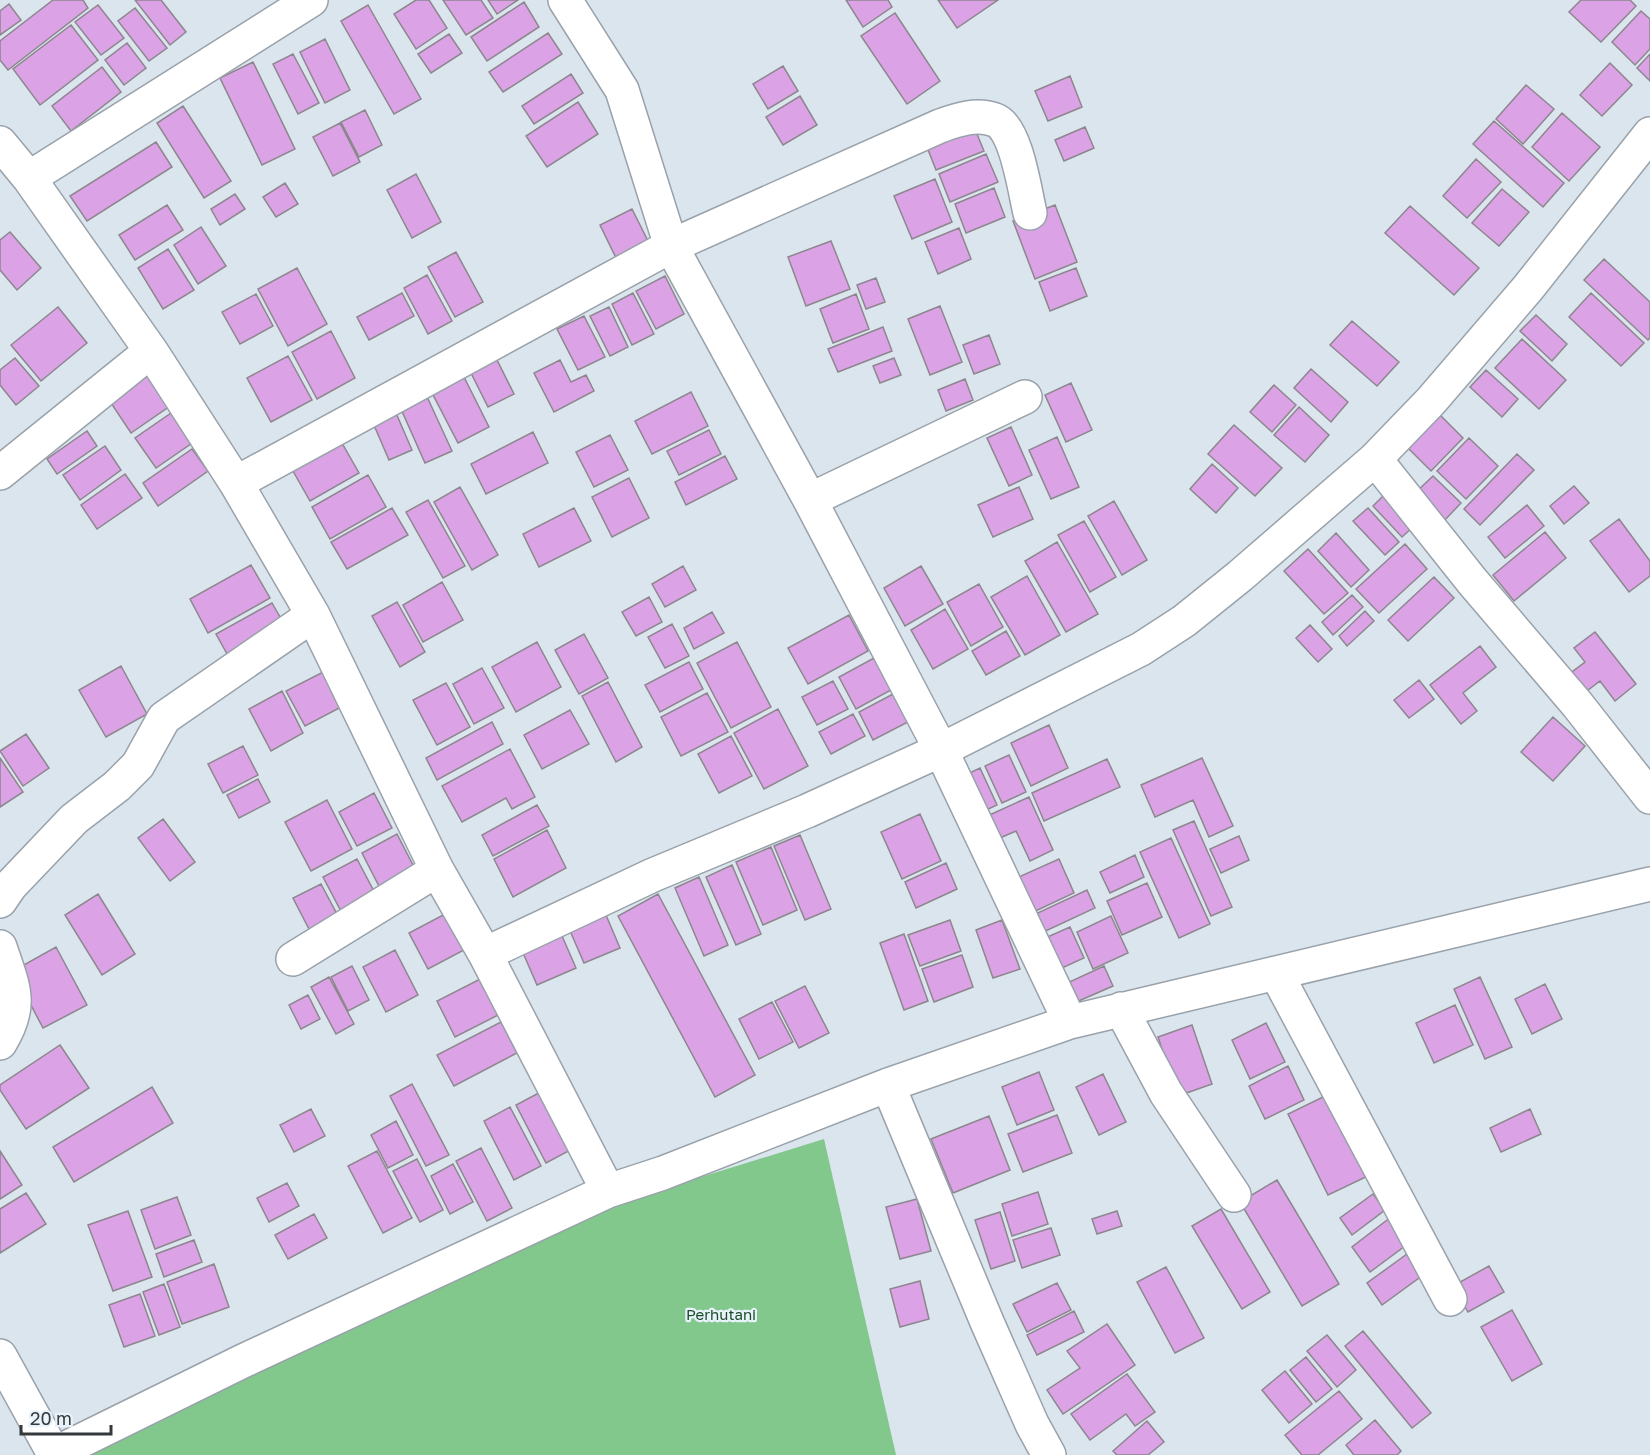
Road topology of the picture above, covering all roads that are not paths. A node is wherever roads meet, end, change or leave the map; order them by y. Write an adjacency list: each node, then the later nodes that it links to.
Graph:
1 (311, 0): 5 (street)
2 (565, 0): 7 (street)
3 (1650, 134): 10 (street)
4 (0, 143): 5 (street)
5 (29, 178): 8 (street)
6 (1030, 213): 7 (street)
7 (671, 246): 12 (street); 13 (street)
8 (151, 351): 11 (street); 12 (street)
9 (1025, 397): 13 (street)
10 (1375, 459): 15 (street); 16 (street)
11 (0, 472)
12 (236, 483): 14 (street)
13 (810, 500): 15 (street)
14 (313, 615): 17 (street); 19 (street)
15 (940, 750): 21 (street); 25 (street)
16 (1650, 796)
17 (437, 870): 21 (street); 22 (street)
18 (1646, 886): 23 (street)
19 (0, 901)
20 (0, 947): 26 (street)
21 (485, 954): 28 (street)
22 (293, 959)
23 (1276, 973): 24 (street); 30 (street)
24 (1121, 1009): 25 (street); 29 (street)
25 (1070, 1022): 27 (street)
26 (0, 1043)
27 (888, 1085): 28 (street); 33 (street)
28 (608, 1191): 32 (street)
29 (1234, 1195)
30 (1450, 1299)
31 (0, 1356): 32 (street)
32 (53, 1455)
33 (1049, 1455)

